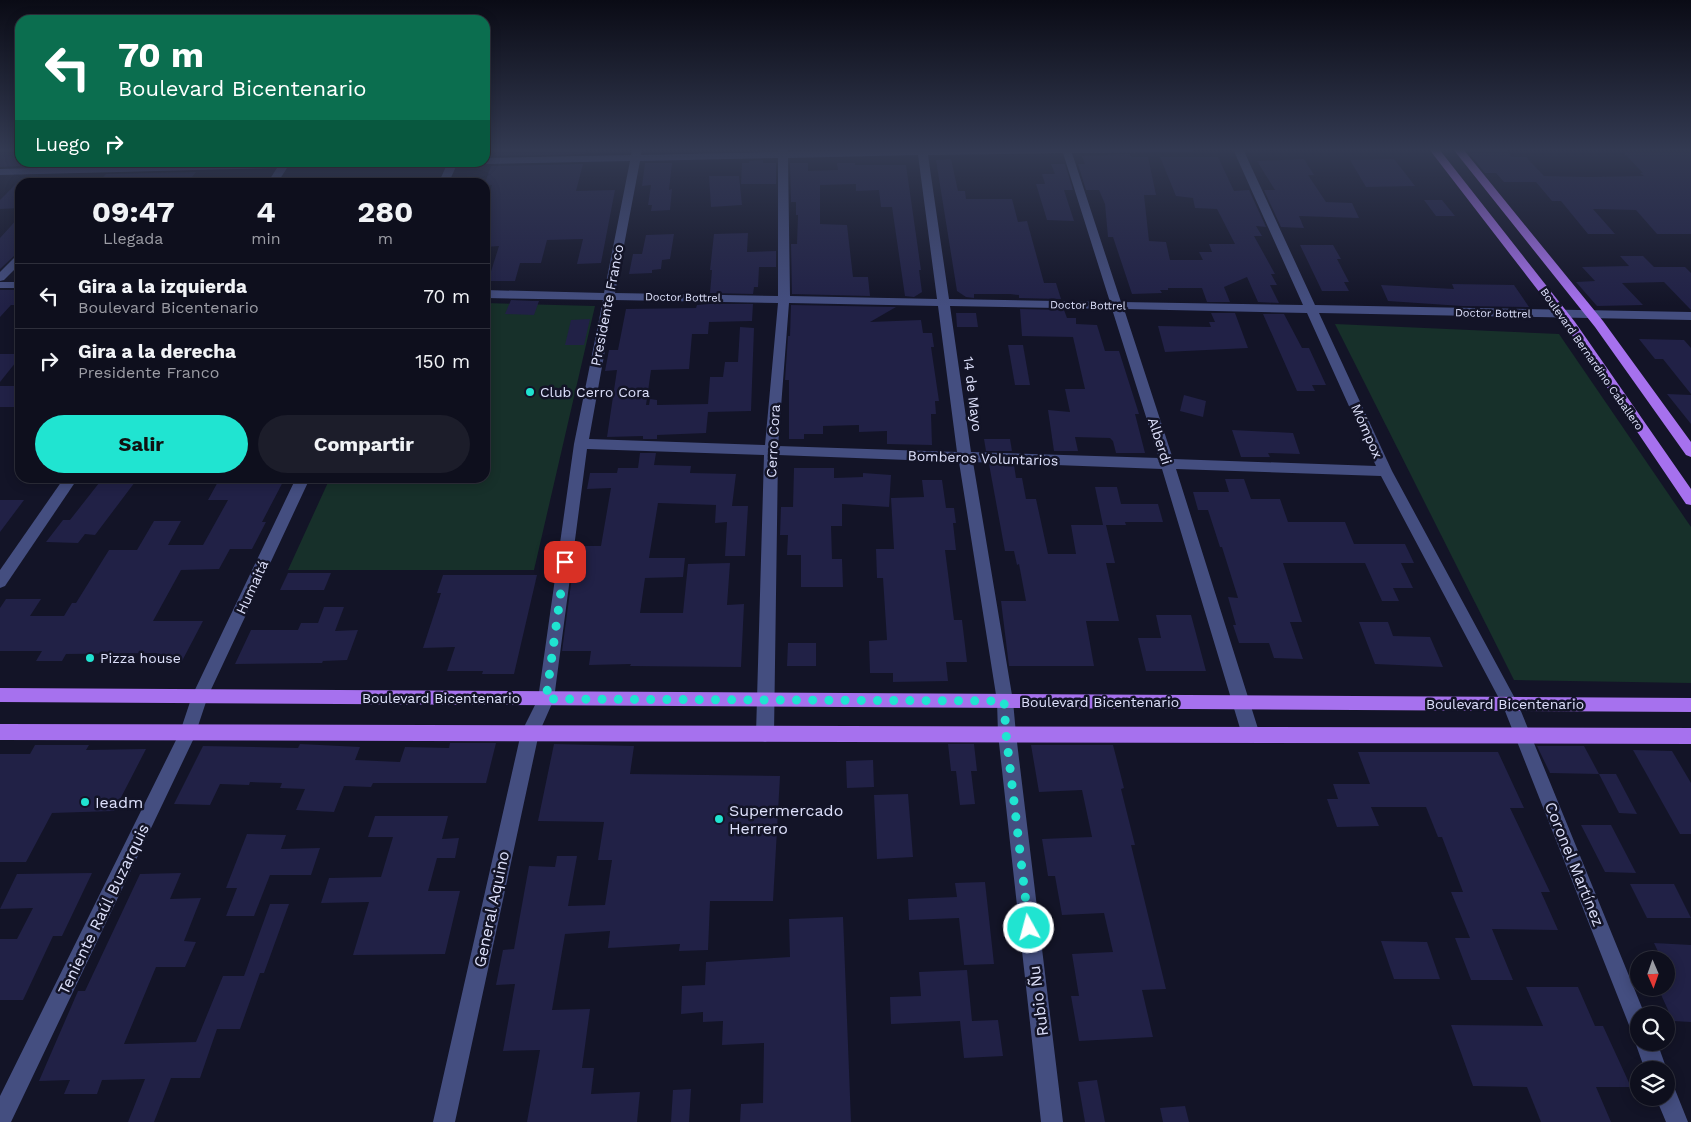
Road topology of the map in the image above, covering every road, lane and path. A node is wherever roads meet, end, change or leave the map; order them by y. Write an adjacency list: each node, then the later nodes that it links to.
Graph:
1 (627, 201): 13 (street, Presidente Franco)
2 (783, 201): 14 (street, Cerro Cora)
3 (930, 201): 15 (street, 14 de Mayo)
4 (1082, 201): 16 (street, Alberdi)
5 (1262, 201): 17 (street, Mómpox)
6 (1475, 201): 18 (main road, Boulevard Bernardino Caballero)
7 (1501, 201): 19 (main road, Boulevard Bernardino Caballero)
8 (15, 263): 9 (street)
9 (0, 278)
10 (0, 285): 11 (street)
11 (15, 285)
12 (490, 294): 13 (street, Doctor Bottrel)
13 (609, 296): 14 (street, Doctor Bottrel); 21 (street, Presidente Franco)
14 (784, 298): 15 (street, Doctor Bottrel); 22 (street, Cerro Cora)
15 (945, 302): 16 (street, Doctor Bottrel); 24 (street, 14 de Mayo)
16 (1116, 306): 17 (street, Doctor Bottrel); 25 (street, Alberdi)
17 (1313, 310): 18 (street, Doctor Bottrel); 26 (street, Mómpox)
18 (1563, 314): 19 (street, Doctor Bottrel); 29 (main road, Boulevard Bernardino Caballero)
19 (1592, 314): 20 (street, Doctor Bottrel); 23 (main road, Boulevard Bernardino Caballero)
20 (1691, 316)
21 (582, 444): 22 (street, Bomberos Voluntarios); 33 (street, Presidente Franco)
22 (772, 450): 24 (street, Bomberos Voluntarios); 34 (street, Cerro Cora)
23 (1691, 452)
24 (965, 457): 25 (street, Bomberos Voluntarios); 35 (street, 14 de Mayo)
25 (1168, 464): 26 (street, Bomberos Voluntarios); 36 (street, Alberdi)
26 (1385, 470): 37 (street, Mómpox)
27 (68, 483): 30 (street)
28 (301, 483): 32 (street, Humaitá)
29 (1691, 500)
30 (0, 582)
31 (0, 695): 32 (main road, Boulevard Bicentenario)
32 (200, 696): 33 (main road, Boulevard Bicentenario); 40 (street, Teniente Raúl Buzarquis)
33 (546, 699): 34 (main road, Boulevard Bicentenario); 41 (street, General Aquino)
34 (766, 700): 35 (main road, Boulevard Bicentenario); 42 (street, Cerro Cora)
35 (1004, 701): 36 (main road, Boulevard Bicentenario); 43 (street, Rubio Ñu)
36 (1241, 703): 37 (main road, Boulevard Bicentenario); 44 (street, Alberdi)
37 (1510, 704): 38 (main road, Boulevard Bicentenario); 45 (street, Coronel Martínez)
38 (1691, 706)
39 (0, 732): 40 (main road)
40 (188, 733): 41 (main road); 49 (street, Teniente Raúl Buzarquis)
41 (530, 733): 42 (main road); 50 (street, General Aquino)
42 (765, 734): 43 (main road)
43 (1006, 734): 44 (main road); 51 (street, Rubio Ñu)
44 (1251, 735): 45 (main road)
45 (1524, 735): 46 (main road); 47 (street, Coronel Martínez)
46 (1691, 736)
47 (1631, 1006)
48 (1670, 1106): 52 (street)
49 (0, 1120)
50 (444, 1122)
51 (1052, 1122)
52 (1677, 1122)

